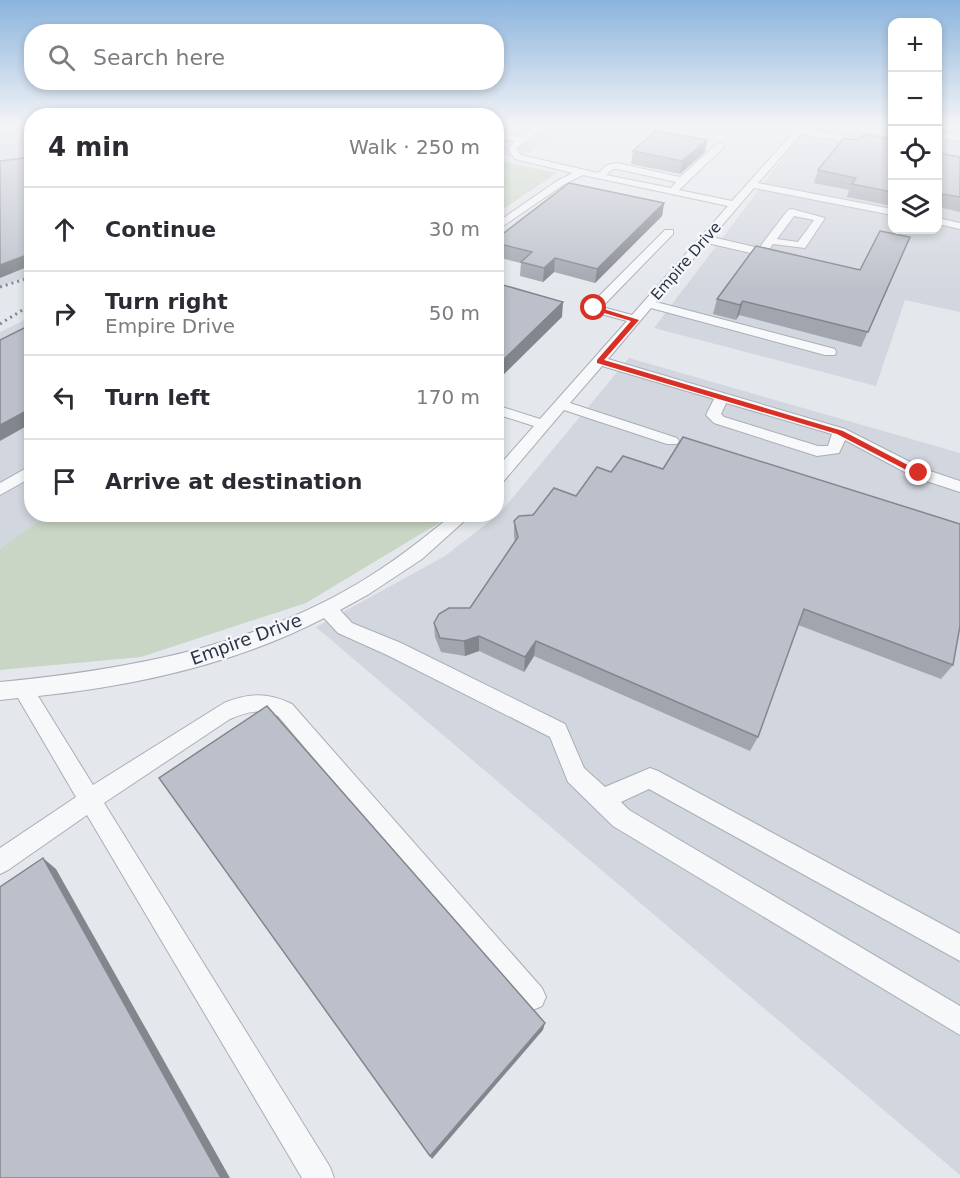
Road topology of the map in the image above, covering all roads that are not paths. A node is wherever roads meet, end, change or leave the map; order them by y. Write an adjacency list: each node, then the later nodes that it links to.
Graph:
1 (566, 180): 11 (street)
2 (617, 180): 7 (street)
3 (673, 180): 5 (street)
4 (756, 180): 6 (street, Empire Drive)
5 (681, 182): 7 (street)
6 (752, 184): 8 (street, Empire Drive); 9 (street)
7 (673, 192): 8 (street)
8 (735, 205): 14 (street, Empire Drive)
9 (888, 211)
10 (942, 221): 12 (street)
11 (504, 222)
12 (960, 226)
13 (669, 232): 19 (street)
14 (705, 239): 16 (street); 18 (street, Empire Drive)
15 (772, 241): 16 (street)
16 (761, 254): 17 (street)
17 (784, 257)
18 (649, 304): 19 (street, Empire Drive); 20 (street)
19 (636, 320): 21 (street, Empire Drive)
20 (830, 352)
21 (600, 361): 22 (street); 23 (street, Empire Drive)
22 (722, 399): 26 (street); 26 (street)
23 (562, 405): 25 (street, Empire Drive); 27 (street)
24 (504, 412): 25 (street)
25 (544, 425): 28 (street, Empire Drive)
26 (840, 432): 30 (street)
27 (672, 441)
28 (504, 470)
29 (24, 475): 31 (street)
30 (960, 488)
31 (0, 490)
32 (455, 522): 33 (street, Empire Drive)
33 (327, 608): 34 (street, Empire Drive); 36 (street)
34 (12, 690): 35 (street)
35 (90, 800): 37 (street); 39 (street); 41 (street)
36 (601, 800): 38 (street); 40 (street)
37 (0, 862)
38 (960, 948)
39 (533, 997)
40 (960, 1021)
41 (319, 1178)

